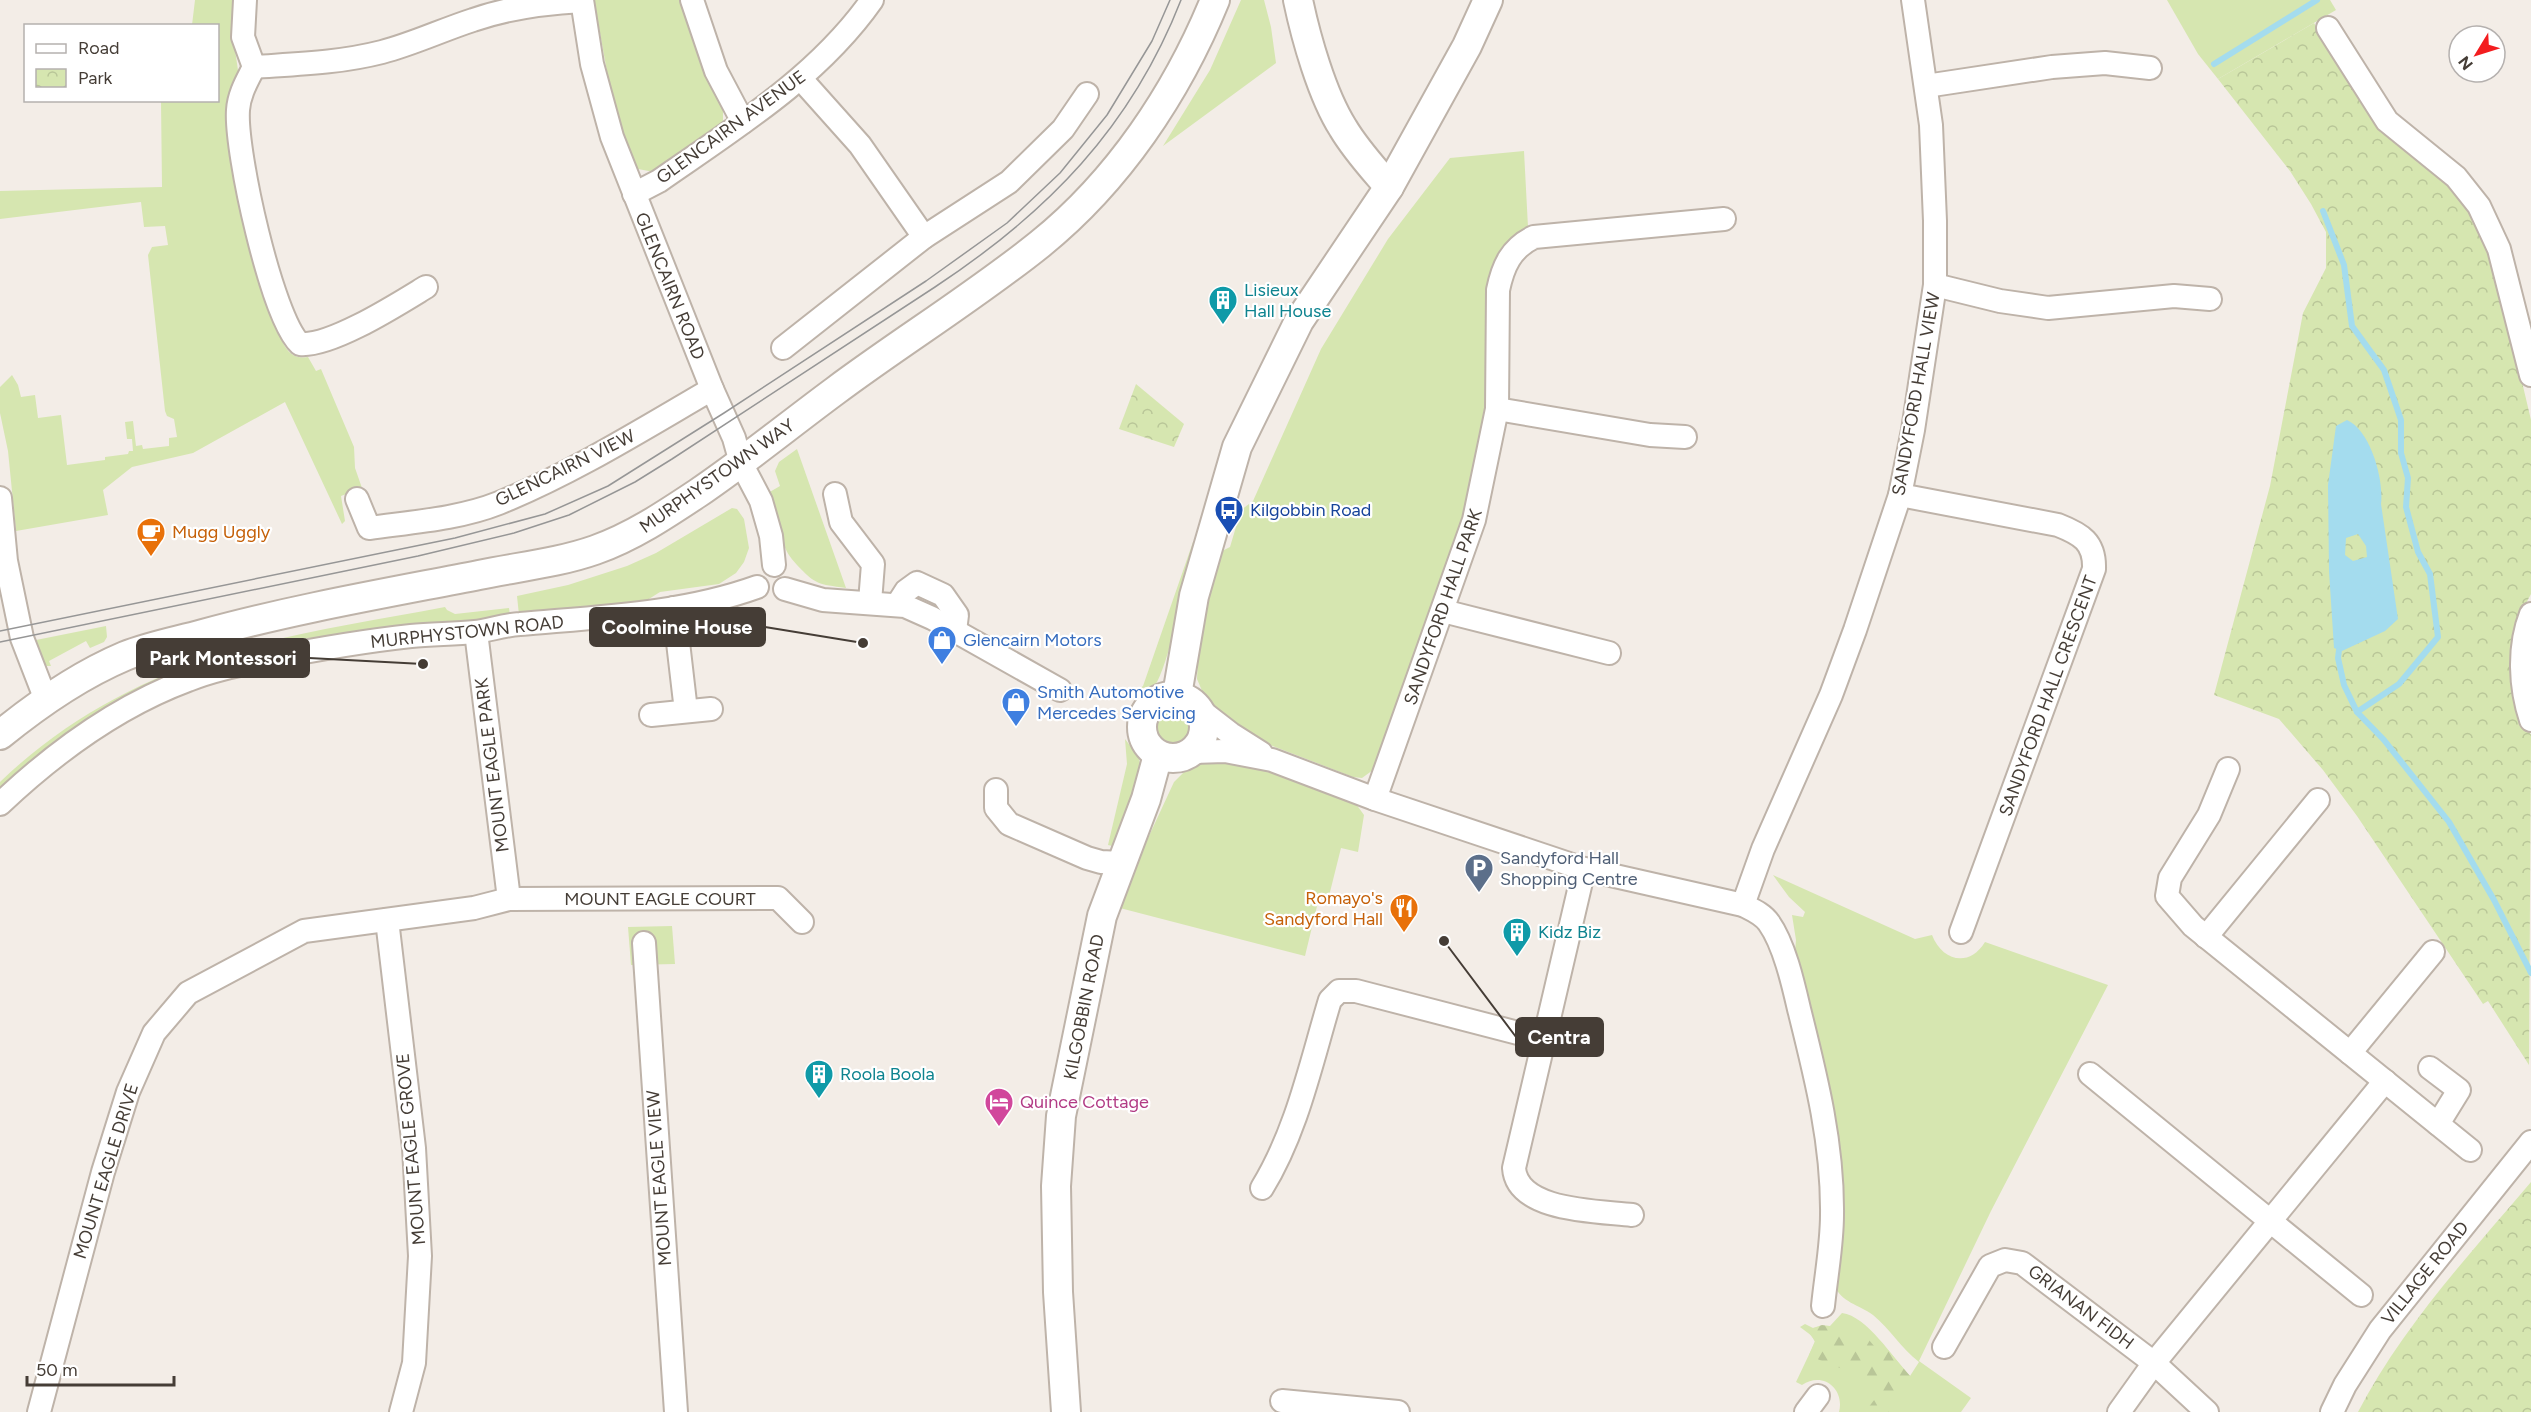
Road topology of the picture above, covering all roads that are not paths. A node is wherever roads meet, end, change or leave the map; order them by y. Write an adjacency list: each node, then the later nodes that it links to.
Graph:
1 (245, 0): 10 (street)
2 (692, 0): 15 (street)
3 (872, 0): 12 (street, GLENCAIRN AVENUE)
4 (1215, 0): 29 (street, MURPHYSTOWN WAY)
5 (1488, 0): 16 (street)
6 (1913, 0): 13 (street, SANDYFORD HALL VIEW)
7 (582, 1): 10 (street); 17 (street, GLENCAIRN ROAD)
8 (1298, 2): 16 (street)
9 (2328, 28): 22 (street)
10 (254, 67): 21 (street)
11 (2150, 68): 13 (street)
12 (801, 79): 15 (street, GLENCAIRN AVENUE); 19 (street)
13 (1926, 86): 20 (street, SANDYFORD HALL VIEW)
14 (1087, 94): 19 (street)
15 (743, 122): 17 (street, GLENCAIRN AVENUE)
16 (1389, 187): 45 (street)
17 (634, 194): 26 (street, GLENCAIRN ROAD)
18 (1724, 219): 27 (street, SANDYFORD HALL PARK)
19 (924, 237): 24 (street)
20 (1935, 285): 23 (street); 31 (street, SANDYFORD HALL VIEW)
21 (426, 287)
22 (2521, 290): 25 (street)
23 (2210, 298)
24 (783, 348)
25 (2531, 375)
26 (712, 389): 29 (street, GLENCAIRN ROAD); 33 (street, GLENCAIRN VIEW)
27 (1497, 409): 28 (street); 39 (street, SANDYFORD HALL PARK)
28 (1685, 437)
29 (741, 463): 34 (street, GLENCAIRN ROAD); 44 (street, MURPHYSTOWN WAY)
30 (835, 494): 37 (street)
31 (1900, 495): 62 (street, SANDYFORD HALL VIEW); 65 (street, SANDYFORD HALL CRESCENT)
32 (0, 498): 44 (street)
33 (357, 499)
34 (774, 566): 35 (street); 36 (street)
35 (757, 587): 36 (street); 38 (street, MURPHYSTOWN ROAD)
36 (785, 590): 37 (street)
37 (870, 603): 43 (street)
38 (674, 608): 41 (street, MURPHYSTOWN ROAD); 47 (street)
39 (1443, 611): 42 (street); 56 (street, SANDYFORD HALL PARK)
40 (2531, 614): 49 (street)
41 (476, 632): 58 (street, MURPHYSTOWN ROAD); 61 (street, MOUNT EAGLE PARK)
42 (1609, 653)
43 (1060, 690)
44 (46, 700): 50 (street, MURPHYSTOWN WAY)
45 (1188, 703): 51 (street); 52 (street); 53 (street)
46 (711, 709): 47 (street)
47 (686, 711): 48 (street)
48 (651, 715)
49 (2531, 720)
50 (0, 735)
51 (1193, 752): 52 (street); 53 (street)
52 (1158, 755): 59 (street, KILGOBBIN ROAD)
53 (1272, 760): 56 (street)
54 (2228, 769): 66 (street)
55 (996, 790): 59 (street)
56 (1375, 799): 60 (street)
57 (2318, 800): 66 (street)
58 (0, 804)
59 (1121, 862): 89 (street, KILGOBBIN ROAD)
60 (1584, 869): 62 (street); 69 (street)
61 (509, 899): 63 (street, MOUNT EAGLE DRIVE); 64 (street, MOUNT EAGLE COURT)
62 (1743, 905): 81 (street)
63 (387, 920): 86 (street, MOUNT EAGLE DRIVE); 87 (street, MOUNT EAGLE GROVE)
64 (802, 922)
65 (1961, 932)
66 (2206, 937): 70 (street)
67 (644, 944): 88 (street, MOUNT EAGLE VIEW)
68 (2433, 952): 70 (street)
69 (1545, 1040): 77 (street); 78 (street)
70 (2350, 1053): 73 (street)
71 (2430, 1068): 74 (street)
72 (2090, 1074): 79 (street)
73 (2385, 1081): 74 (street); 79 (street)
74 (2438, 1124): 76 (street)
75 (2531, 1142): 93 (street, VILLAGE ROAD)
76 (2470, 1150)
77 (1262, 1188)
78 (1632, 1215)
79 (2270, 1221): 80 (street); 83 (street)
80 (2361, 1295)
81 (1823, 1306)
82 (1944, 1347): 83 (street, GRIANAN FIDH)
83 (2154, 1363): 91 (street); 92 (street, GRIANAN FIDH)
84 (1282, 1401): 85 (street)
85 (1320, 1409): 90 (street)
86 (39, 1412)
87 (401, 1412)
88 (676, 1412)
89 (1066, 1412)
90 (1398, 1412)
91 (2119, 1412)
92 (2208, 1412)
93 (2332, 1412)

